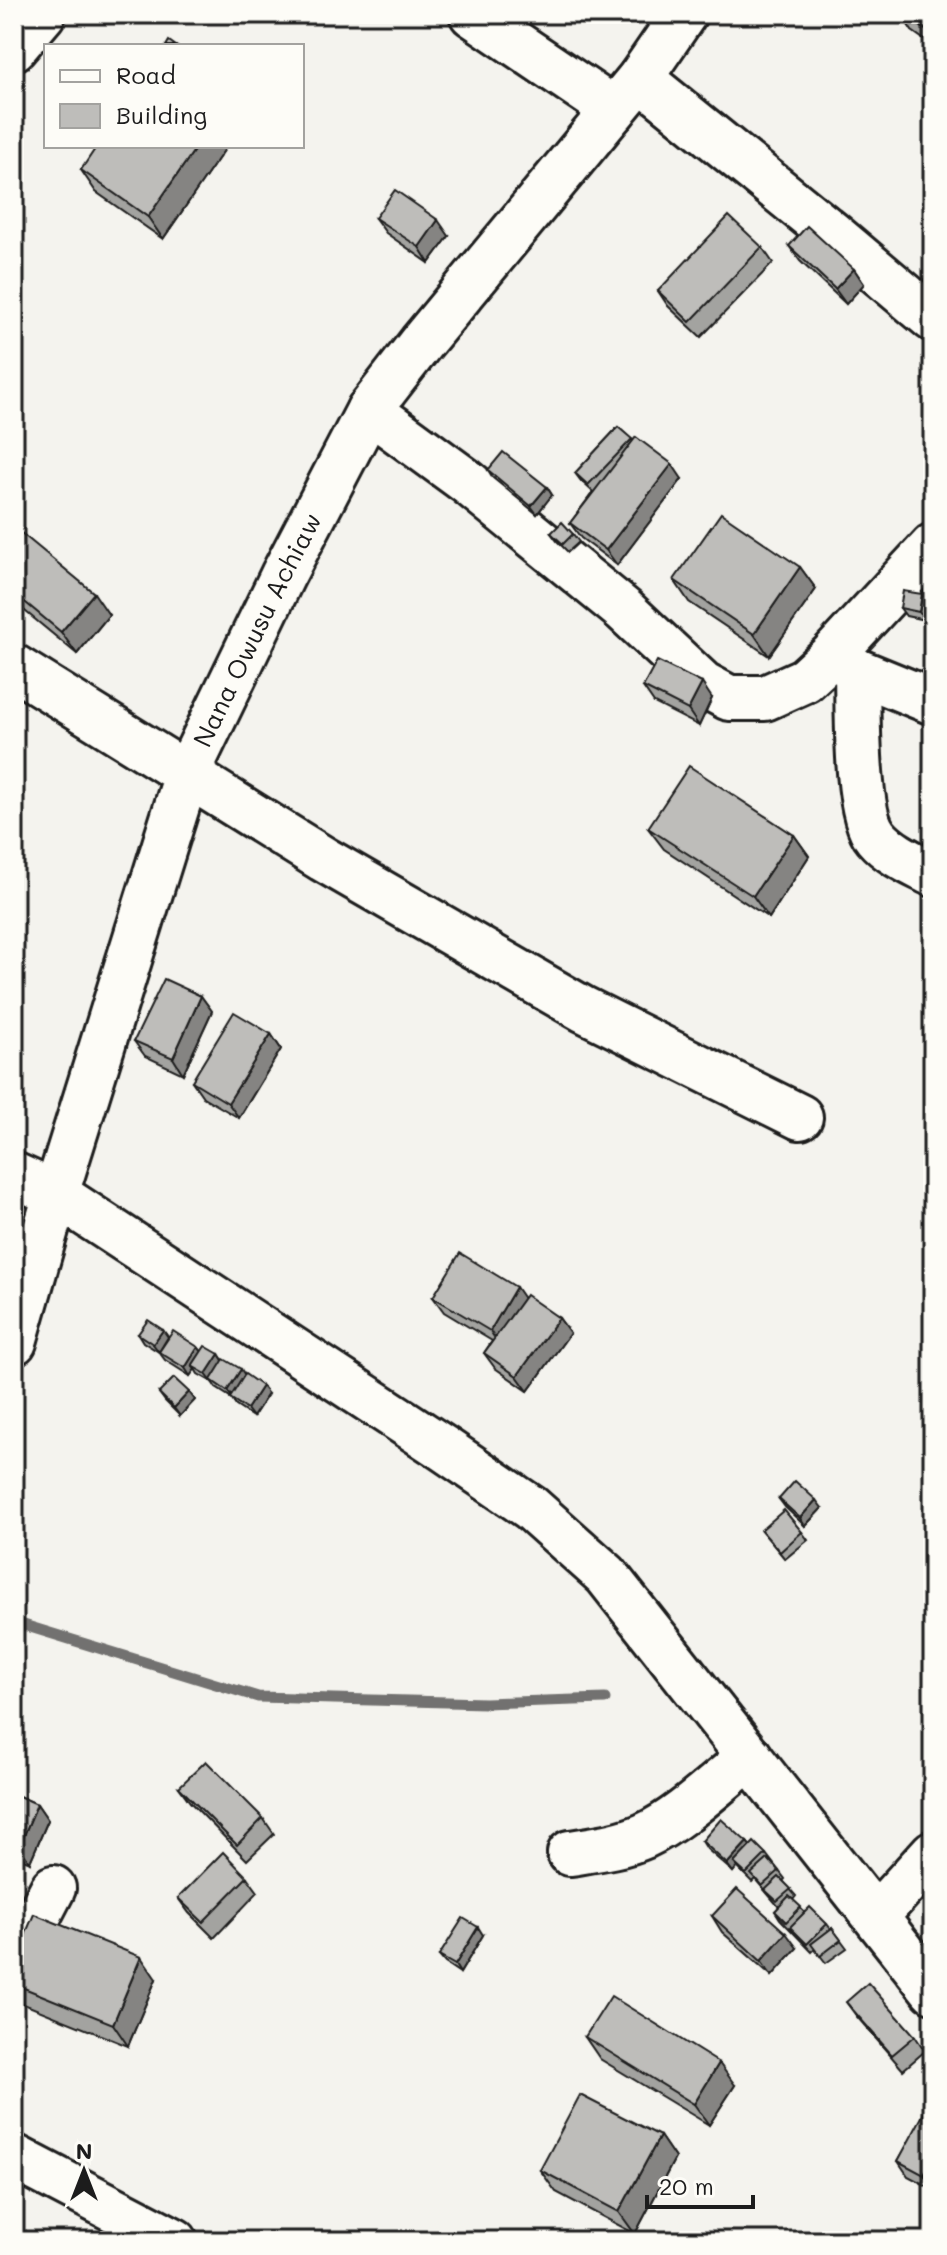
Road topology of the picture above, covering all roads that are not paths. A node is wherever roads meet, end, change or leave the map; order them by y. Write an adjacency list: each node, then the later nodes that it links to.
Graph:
1 (43, 14): 4 (street)
2 (472, 14): 5 (street)
3 (684, 14): 5 (street, Nana Owusu Achiaw)
4 (14, 48)
5 (627, 94): 6 (street); 7 (street, Nana Owusu Achiaw)
6 (933, 319)
7 (369, 410): 9 (street); 12 (street, Nana Owusu Achiaw)
8 (933, 546): 9 (street)
9 (845, 663): 11 (street); 13 (street)
10 (14, 667): 12 (street)
11 (933, 702)
12 (187, 774): 14 (street); 16 (street, Nana Owusu Achiaw)
13 (933, 874)
14 (800, 1117)
15 (14, 1175): 16 (street)
16 (56, 1194): 17 (street, Nana Owusu Achiaw); 18 (street)
17 (14, 1342)
18 (750, 1757): 19 (street); 22 (street)
19 (570, 1853)
20 (933, 1853): 22 (street)
21 (53, 1888): 23 (street)
22 (876, 1916): 24 (street)
23 (14, 1963)
24 (933, 1990)
25 (14, 2157): 26 (street)
26 (175, 2241)

